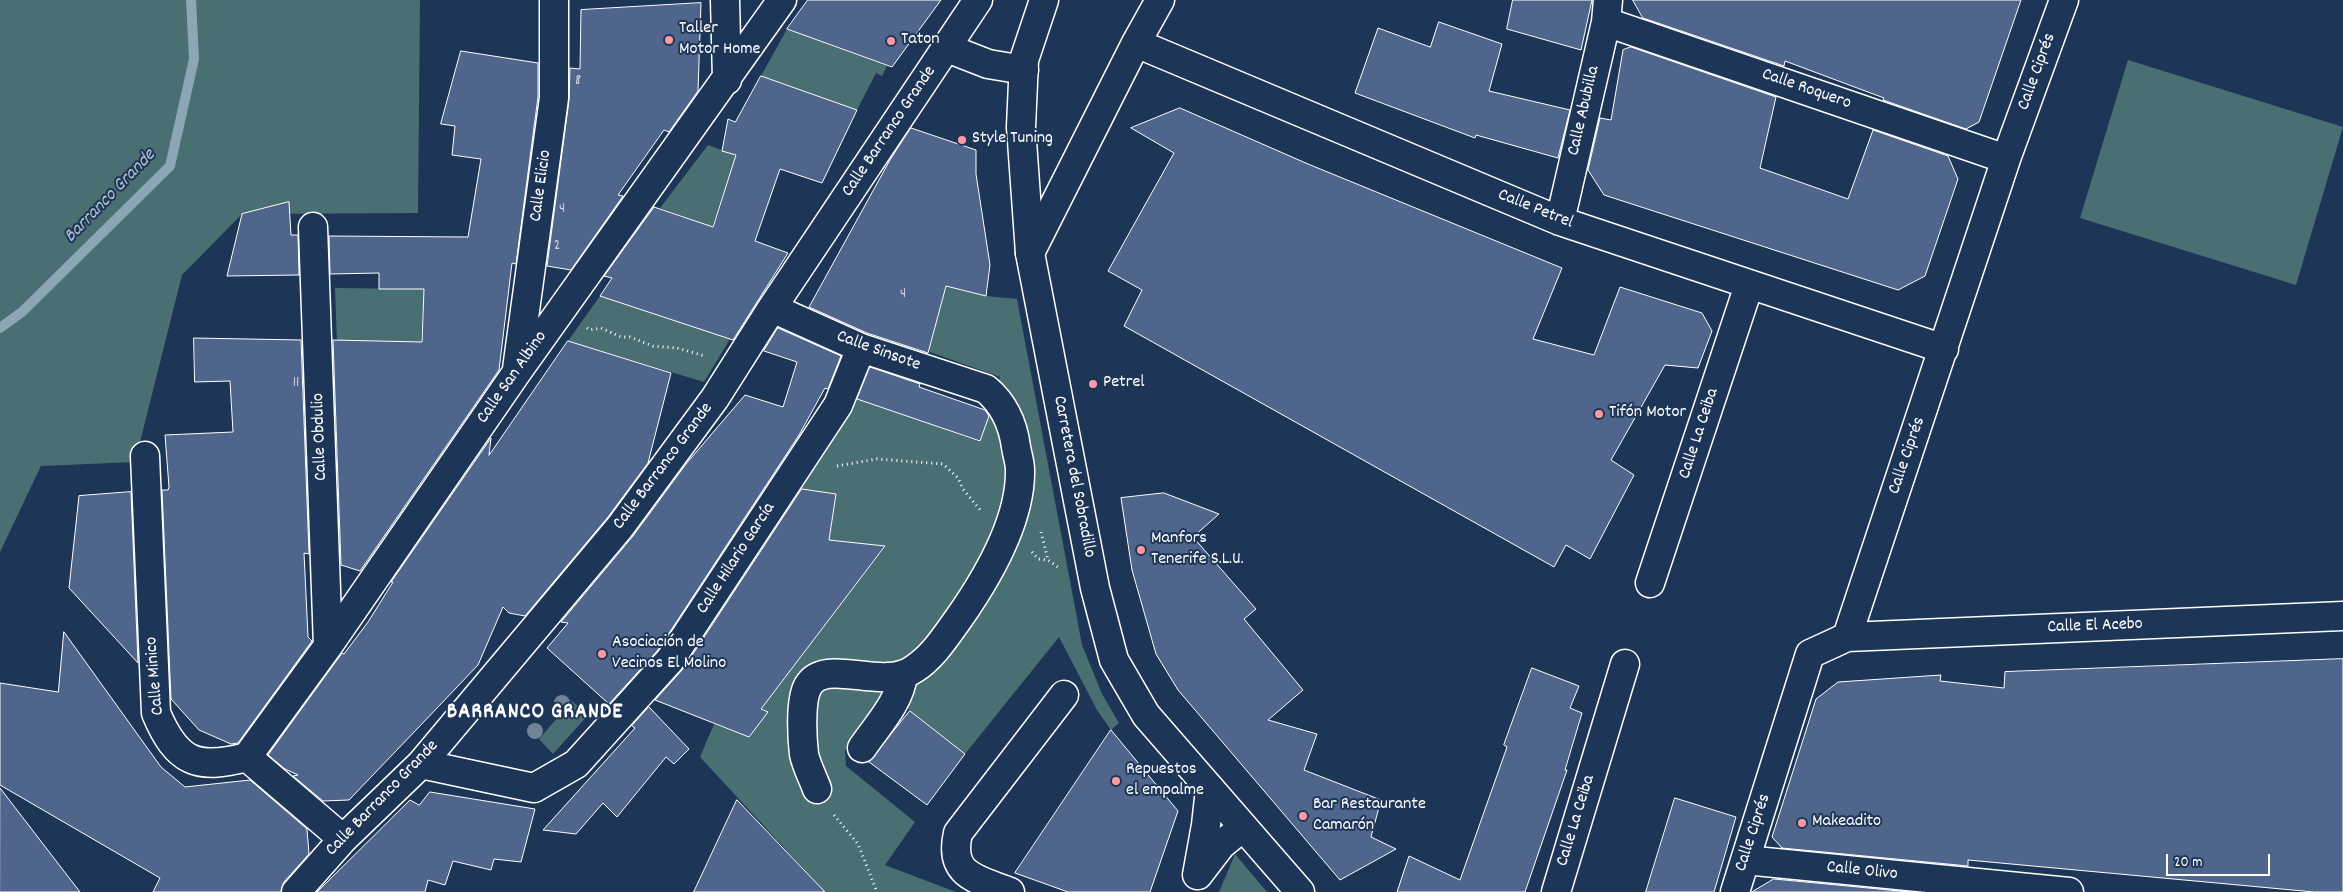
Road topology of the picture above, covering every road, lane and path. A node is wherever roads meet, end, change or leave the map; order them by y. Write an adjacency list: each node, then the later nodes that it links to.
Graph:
1 (554, 0): 23 (street, Calle Elicio)
2 (725, 0): 12 (street)
3 (782, 0): 12 (street, Calle San Albino)
4 (978, 0): 10 (street, Calle Barranco Grande)
5 (1044, 0): 11 (street, Carretera del Sobradillo)
6 (1160, 0): 9 (street)
7 (2064, 0): 13 (street, Calle Ciprés)
8 (1607, 11): 13 (street, Calle Roquero); 14 (street, Calle Abubilla)
9 (1136, 43): 14 (street, Calle Petrel); 16 (street)
10 (947, 48): 11 (street); 18 (street, Calle Barranco Grande)
11 (1024, 70): 16 (street, Carretera del Sobradillo)
12 (727, 80): 23 (street, Calle San Albino)
13 (2006, 159): 21 (street, Calle Ciprés)
14 (1560, 221): 17 (street, Calle Petrel)
15 (313, 227): 31 (street, Calle Obdulio)
16 (1030, 253): 27 (street, Carretera del Sobradillo)
17 (1749, 285): 21 (street, Calle Petrel); 28 (street, Calle La Ceiba)
18 (772, 308): 20 (street, Calle Sinsote); 37 (street, Calle Barranco Grande)
19 (584, 325): 22 (path)
20 (861, 348): 26 (street, Calle Sinsote); 37 (street, Calle Hilario García)
21 (1944, 349): 30 (street, Calle Ciprés)
22 (707, 357)
23 (517, 372): 31 (street, Calle San Albino)
24 (145, 456): 36 (street, Calle Minico)
25 (832, 466): 26 (path)
26 (1006, 530): 27 (path); 33 (street)
27 (1090, 565): 39 (street, Carretera del Sobradillo)
28 (1650, 583)
29 (2343, 616): 30 (street, Calle El Acebo)
30 (1847, 637): 42 (street, Calle Ciprés)
31 (328, 646): 36 (street, Calle San Albino)
32 (1625, 664): 49 (street, Calle La Ceiba)
33 (903, 676): 35 (street); 38 (street)
34 (1064, 695): 47 (street)
35 (862, 748)
36 (247, 757): 41 (street)
37 (421, 764): 41 (street, Calle Barranco Grande)
38 (817, 789): 46 (path)
39 (1210, 789): 40 (street, Carretera del Sobradillo); 43 (street)
40 (1243, 827): 43 (street); 48 (street, Carretera del Sobradillo)
41 (343, 839): 45 (street, Calle Barranco Grande)
42 (1746, 860): 44 (street, Calle Olivo); 50 (street, Calle Ciprés)
43 (1193, 884)
44 (1912, 885): 51 (street, Calle Olivo)
45 (296, 892)
46 (877, 892)
47 (1010, 892)
48 (1300, 892)
49 (1556, 892)
50 (1735, 892)
51 (2069, 892)

